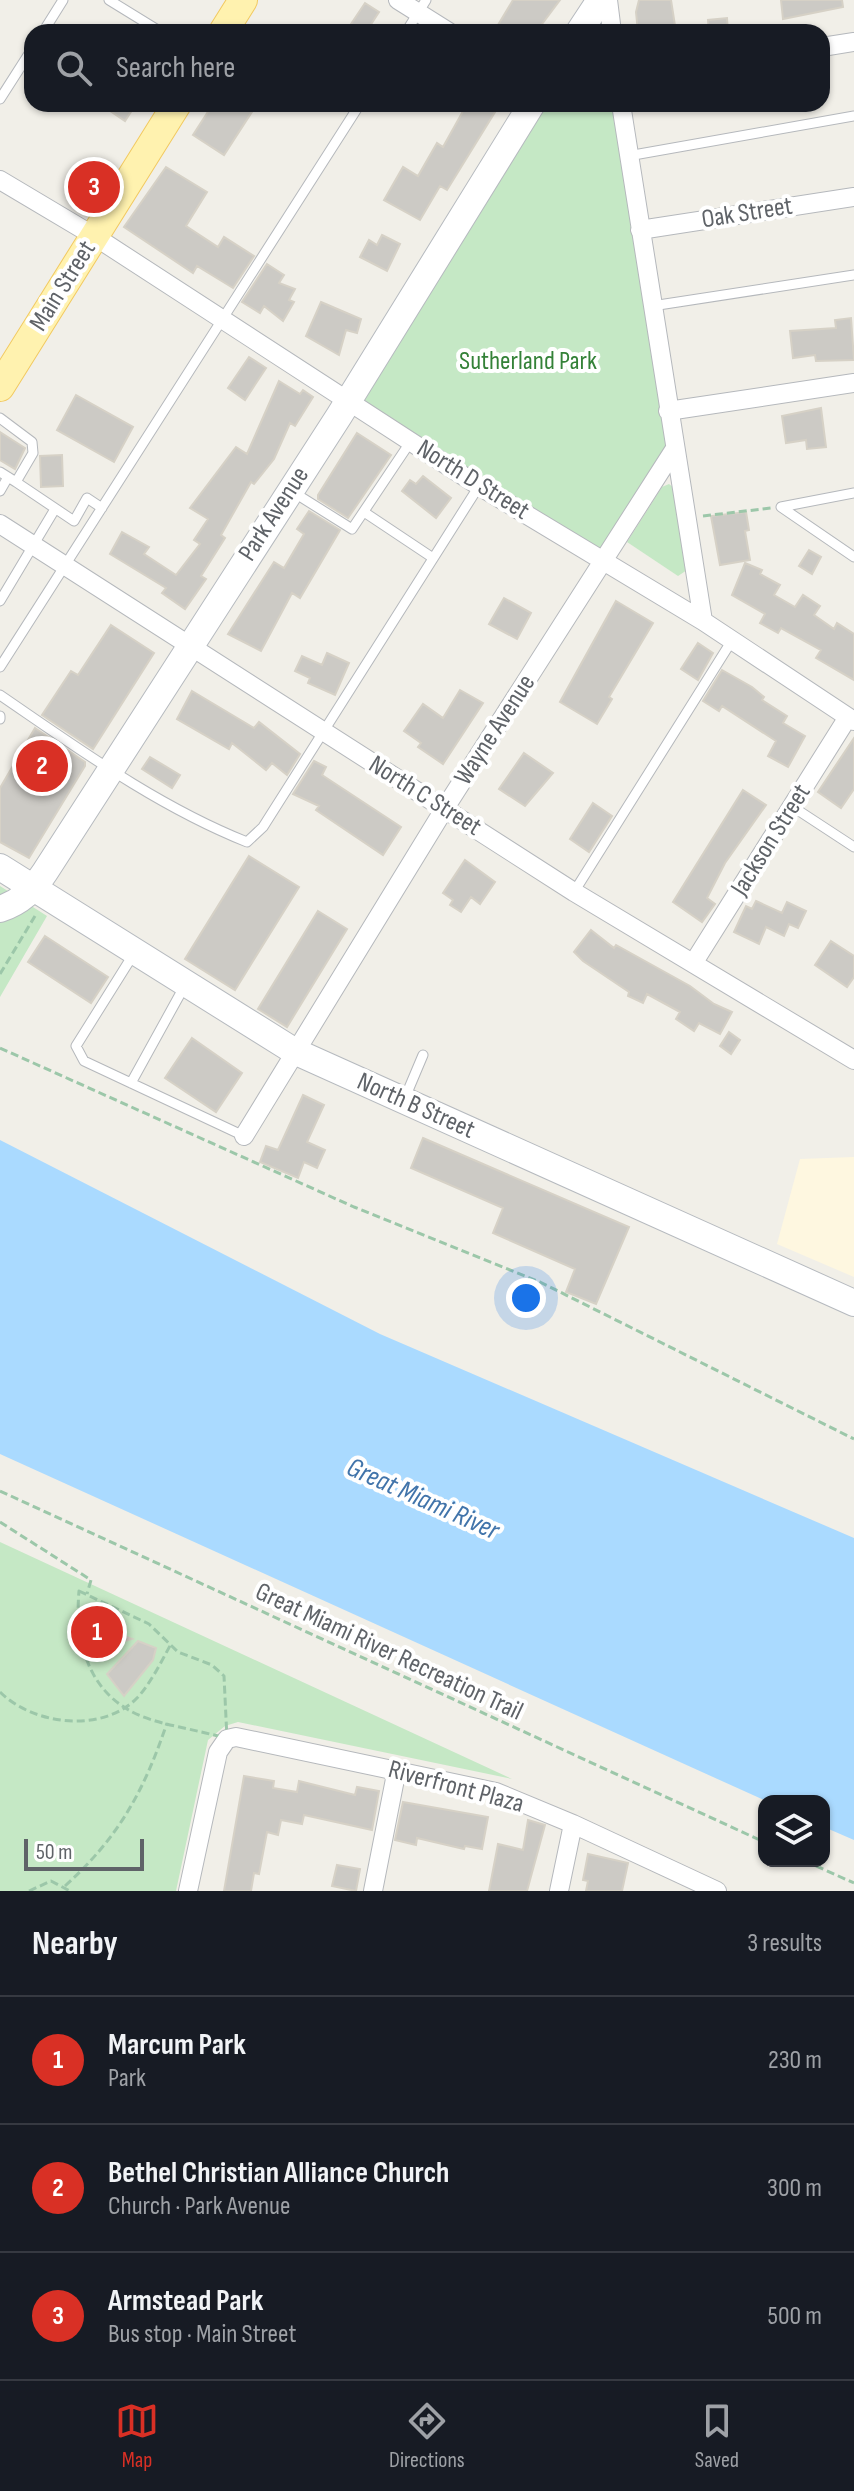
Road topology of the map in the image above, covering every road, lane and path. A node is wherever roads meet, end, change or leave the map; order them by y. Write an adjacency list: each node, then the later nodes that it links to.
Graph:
1 (63, 0): 8 (lane)
2 (109, 0): 9 (lane)
3 (243, 0): 10 (main road)
4 (398, 0): 7 (street)
5 (600, 0): 13 (main road)
6 (608, 0): 14 (street)
7 (422, 6): 11 (lane); 12 (street)
8 (48, 24)
9 (148, 24)
10 (228, 24)
11 (411, 24)
12 (441, 24)
13 (584, 24)
14 (611, 24)
15 (854, 42): 16 (street)
16 (830, 46)
17 (24, 62): 18 (lane)
18 (0, 99)
19 (172, 112): 28 (main road, Main Street)
20 (355, 112): 31 (lane)
21 (527, 112): 34 (main road, Park Avenue)
22 (622, 112): 24 (street)
23 (854, 116): 24 (lane)
24 (628, 156): 27 (street)
25 (0, 180): 28 (street, North D Street)
26 (854, 197): 27 (street, Oak Street)
27 (640, 230): 30 (street)
28 (94, 236): 31 (street, North D Street); 33 (main road, Main Street)
29 (854, 275): 30 (lane)
30 (652, 306): 35 (street)
31 (222, 318): 34 (street, North D Street); 46 (lane)
32 (854, 383): 35 (street)
33 (0, 387)
34 (349, 400): 38 (street, North D Street); 42 (main road, Park Avenue)
35 (668, 411): 39 (street)
36 (3, 420): 37 (lane); 40 (lane)
37 (0, 432)
38 (411, 441): 41 (street, North D Street); 48 (lane)
39 (674, 450): 54 (street, Wayne Avenue); 58 (street)
40 (6, 472): 43 (lane); 47 (lane)
41 (479, 486): 53 (lane); 54 (street, North D Street)
42 (290, 490): 48 (lane); 60 (main road, Park Avenue)
43 (0, 491)
44 (854, 493): 45 (lane)
45 (781, 507): 49 (path); 52 (lane)
46 (102, 508): 47 (lane); 55 (lane)
47 (55, 509): 51 (lane)
48 (364, 512): 53 (lane)
49 (703, 516)
50 (0, 524): 51 (street, North C Street)
51 (34, 544): 55 (street, North C Street); 56 (lane)
52 (854, 557)
53 (433, 558): 64 (lane)
54 (605, 560): 58 (street, North D Street); 67 (street, Wayne Avenue)
55 (66, 565): 60 (street, North C Street); 61 (lane)
56 (4, 584): 57 (lane)
57 (0, 601)
58 (703, 621): 59 (street, North D Street)
59 (731, 642): 63 (street, North D Street); 71 (lane)
60 (189, 644): 64 (street, North C Street); 65 (main road, Park Avenue)
61 (0, 667)
62 (0, 695): 65 (lane)
63 (851, 719): 66 (street, Jackson Street)
64 (324, 732): 65 (lane); 67 (street, North C Street)
65 (112, 771): 70 (main road, Park Avenue)
66 (793, 807): 68 (lane); 75 (street, Jackson Street)
67 (445, 808): 71 (street, North C Street); 79 (street, Wayne Avenue)
68 (854, 847)
69 (0, 867): 70 (main road, North B Street)
70 (34, 889): 72 (main road, Park Avenue); 74 (main road, North B Street)
71 (574, 892): 75 (street, North C Street)
72 (0, 909)
73 (35, 916): 76 (path)
74 (134, 952): 77 (main road, North B Street); 82 (lane)
75 (694, 962): 81 (street, North C Street)
76 (0, 974)
77 (186, 984): 79 (main road, North B Street); 82 (lane)
78 (0, 1048): 86 (path)
79 (294, 1051): 83 (main road, North B Street); 84 (street, Wayne Avenue)
80 (423, 1055): 83 (lane)
81 (854, 1060)
82 (131, 1083): 84 (lane)
83 (403, 1101): 85 (main road, North B Street)
84 (244, 1136)
85 (854, 1303)
86 (854, 1439)
87 (0, 1491): 97 (path, Great Miami River Recreation Trail)
88 (0, 1522): 89 (path)
89 (87, 1594): 90 (path); 92 (path)
90 (171, 1644): 92 (path); 94 (path)
91 (0, 1692): 92 (path)
92 (124, 1707): 93 (path)
93 (167, 1723): 94 (path); 100 (path)
94 (227, 1739): 95 (street, Riverfront Plaza); 103 (street)
95 (397, 1769): 96 (street, Riverfront Plaza); 104 (street)
96 (573, 1824): 105 (street); 106 (street, Riverfront Plaza)
97 (758, 1839)
98 (818, 1867): 99 (path)
99 (854, 1883)
100 (65, 1886): 101 (path); 102 (path)
101 (29, 1891)
102 (70, 1891)
103 (188, 1891)
104 (373, 1891)
105 (559, 1891)
106 (717, 1891)

